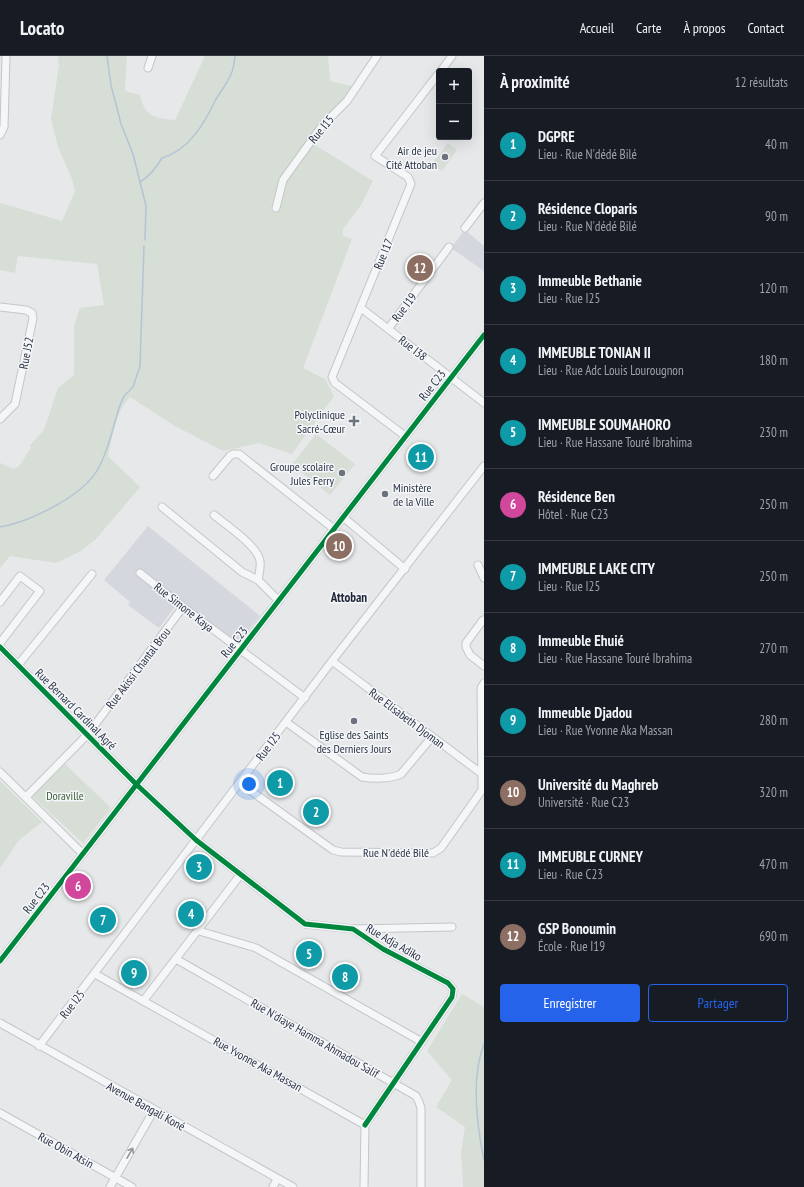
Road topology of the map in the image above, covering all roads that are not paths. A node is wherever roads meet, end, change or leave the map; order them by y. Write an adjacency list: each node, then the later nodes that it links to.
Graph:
1 (6, 56): 8 (street)
2 (152, 56): 5 (street)
3 (377, 56): 10 (street, Rue I15)
4 (452, 56): 6 (street, Rue I17)
5 (148, 68)
6 (443, 68)
7 (436, 77): 14 (street, Rue I17)
8 (0, 135)
9 (484, 203): 11 (street)
10 (276, 208)
11 (465, 228)
12 (449, 247): 15 (street, Rue I19)
13 (0, 307): 19 (street, Rue J52)
14 (361, 308): 15 (street, Rue I38); 20 (street, Rue I17)
15 (388, 329): 17 (street, Rue I38)
16 (484, 335): 17 (street, Rue C23)
17 (451, 378): 18 (street, Rue I38); 20 (street, Rue C23)
18 (484, 403)
19 (0, 419)
20 (405, 436): 25 (street, Rue C23)
21 (484, 466): 28 (street, Rue I25)
22 (213, 476): 26 (street)
23 (162, 507): 32 (street)
24 (214, 515): 32 (street)
25 (343, 517): 26 (street, Rue C23); 28 (street)
26 (334, 529): 33 (street, Rue C23)
27 (478, 565): 31 (street)
28 (405, 569): 40 (street, Rue I25)
29 (140, 573): 35 (street, Rue Simone Kaya)
30 (92, 574): 41 (street)
31 (484, 578)
32 (258, 580): 33 (street)
33 (279, 601): 39 (street, Rue C23)
34 (0, 602): 37 (street)
35 (183, 607): 39 (street, Rue Simone Kaya); 46 (street, Rue Akissi Chantal Brou)
36 (483, 620): 42 (street)
37 (0, 643)
38 (0, 647): 41 (street, Rue Bernard Cardinal Agré)
39 (240, 649): 44 (street, Rue Simone Kaya); 51 (street, Rue C23)
40 (332, 661): 44 (street, Rue I25); 47 (street, Rue Elisabeth Djoman)
41 (18, 665): 46 (street, Rue Bernard Cardinal Agré)
42 (484, 666)
43 (484, 683): 49 (street, Rue N'dédé Bilé)
44 (305, 698): 45 (street, Rue I25)
45 (286, 722): 47 (street); 50 (street, Rue I25)
46 (88, 734): 51 (street, Rue Bernard Cardinal Agré); 52 (street, Rue Akissi Chantal Brou)
47 (432, 737): 49 (street, Rue Elisabeth Djoman)
48 (0, 772): 52 (street)
49 (482, 774): 50 (street, Rue N'dédé Bilé)
50 (240, 783): 53 (street, Rue I25)
51 (137, 785): 53 (street, Rue Adja Adiko); 54 (street, Rue C23)
52 (26, 798): 54 (street)
53 (196, 840): 55 (street, Rue Adja Adiko); 61 (street, Rue I25)
54 (83, 854): 60 (street, Rue C23)
55 (241, 874): 57 (street, Rue Adja Adiko); 58 (street)
56 (452, 927): 57 (street)
57 (353, 929): 64 (street, Rue Adja Adiko)
58 (199, 931): 59 (street); 64 (street)
59 (176, 959): 62 (street); 66 (street, Rue N'diaye Hamma Ahmadou Salif)
60 (0, 961)
61 (96, 974): 62 (street, Rue Yvonne Aka Massan); 65 (street, Rue I25)
62 (144, 1000): 69 (street, Rue Yvonne Aka Massan)
63 (0, 1023): 65 (street, Avenue Bangali Koné)
64 (422, 1042): 66 (street, Rue Adja Adiko)
65 (39, 1046): 67 (street, Avenue Bangali Koné)
66 (393, 1083): 69 (street, Rue Adja Adiko); 77 (street, Rue N'diaye Hamma Ahmadou Salif)
67 (154, 1110): 70 (street, one-way to 67); 71 (street, Avenue Bangali Koné)
68 (0, 1113): 70 (street, Rue Obin Atsin)
69 (365, 1125): 76 (street)
70 (115, 1178): 72 (street); 73 (street, Rue Obin Atsin)
71 (277, 1179): 74 (street); 75 (street, Avenue Bangali Koné)
72 (110, 1187)
73 (132, 1187)
74 (272, 1187)
75 (293, 1187)
76 (364, 1187)
77 (421, 1187)

